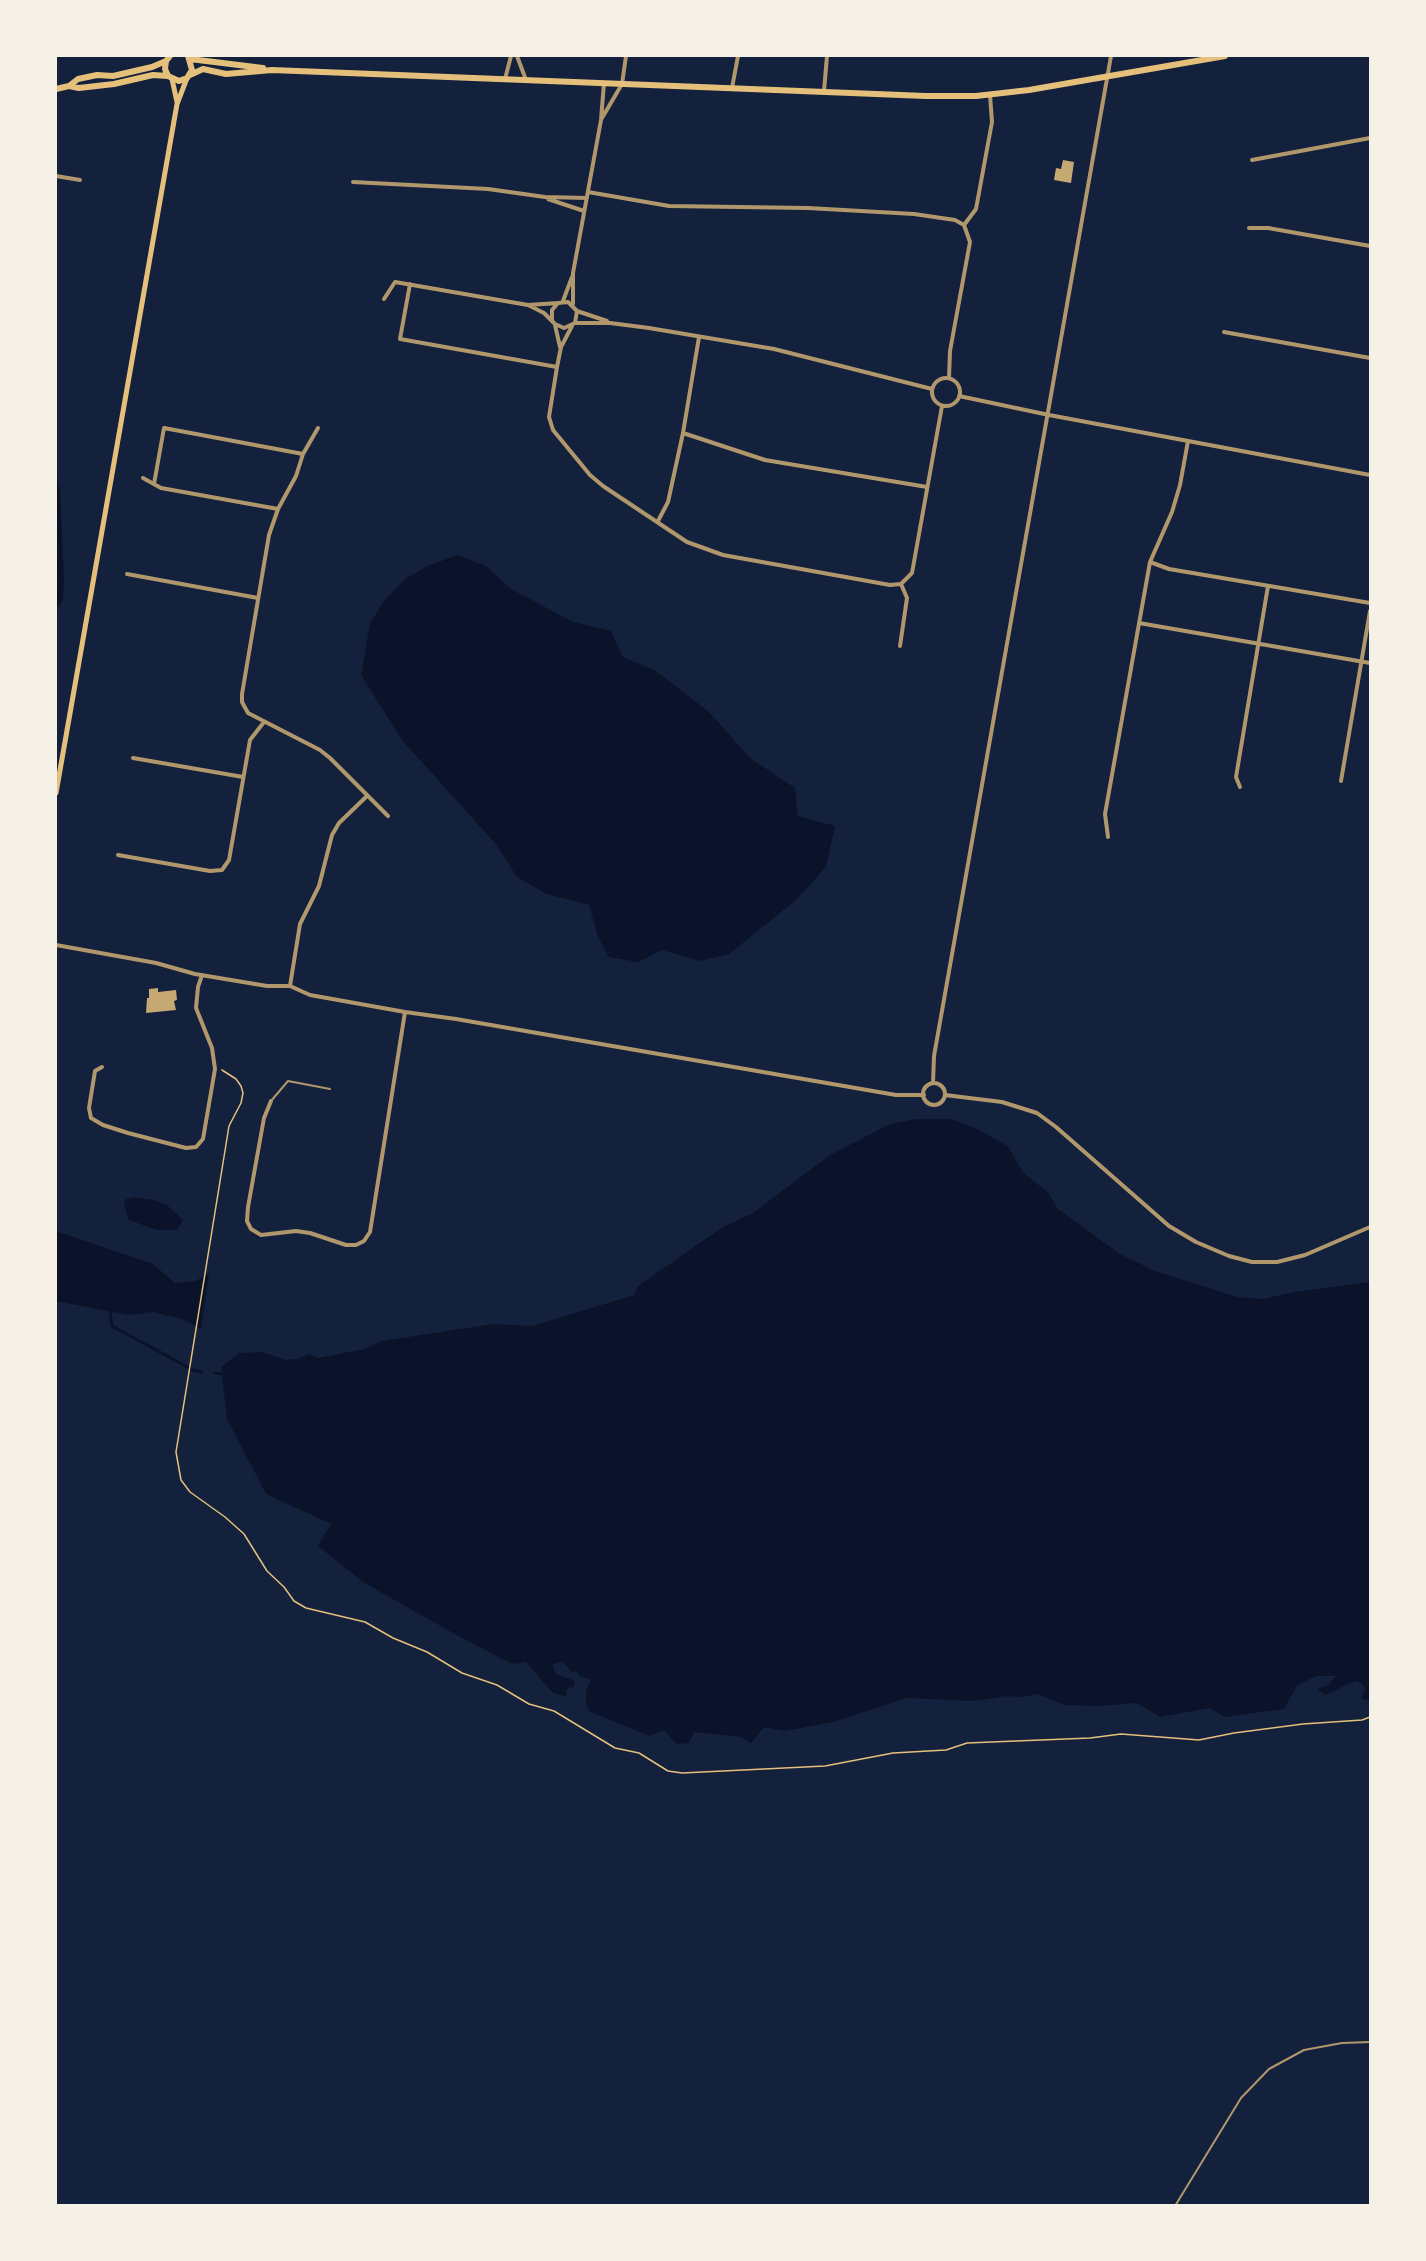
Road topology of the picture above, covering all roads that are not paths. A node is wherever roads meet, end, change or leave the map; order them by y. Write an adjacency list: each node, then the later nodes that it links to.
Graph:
1 (511, 56): 14 (street)
2 (517, 56): 15 (street)
3 (626, 56): 17 (street)
4 (738, 56): 19 (street)
5 (827, 56): 21 (street)
6 (1111, 56): 12 (street)
7 (1225, 56): 12 (main road)
8 (188, 57): 10 (main road); 11 (main road)
9 (168, 58): 13 (main road); 18 (main road)
10 (272, 69): 11 (main road); 14 (main road)
11 (188, 76): 13 (main road); 23 (main road)
12 (1107, 76): 22 (main road); 56 (street)
13 (170, 78): 18 (main road); 23 (main road)
14 (505, 79): 15 (main road)
15 (526, 80): 16 (main road)
16 (604, 83): 17 (main road); 24 (street)
17 (622, 84): 19 (main road); 24 (street)
18 (69, 86): 20 (main road)
19 (732, 88): 21 (main road)
20 (56, 89)
21 (824, 92): 22 (main road)
22 (990, 95): 34 (street)
23 (177, 104): 84 (main road)
24 (601, 120): 30 (street)
25 (1371, 138): 26 (street)
26 (1252, 160)
27 (56, 176): 28 (street)
28 (80, 180)
29 (352, 183): 31 (street)
30 (588, 192): 32 (street); 34 (street)
31 (545, 197): 32 (street); 33 (street)
32 (587, 198): 33 (street)
33 (584, 211): 37 (street)
34 (964, 225): 52 (street)
35 (1249, 228): 36 (street)
36 (1371, 246)
37 (573, 273): 40 (street); 41 (street)
38 (410, 284): 39 (street); 42 (street); 51 (street)
39 (384, 299)
40 (561, 302): 41 (street); 42 (street); 44 (street)
41 (573, 304): 43 (street)
42 (528, 305): 44 (street)
43 (578, 311): 45 (street); 46 (street)
44 (554, 322): 46 (street); 49 (street)
45 (610, 323): 46 (street); 48 (street)
46 (574, 325): 49 (street)
47 (1224, 332): 50 (street)
48 (699, 337): 53 (street); 58 (street)
49 (561, 347): 51 (street)
50 (1371, 358)
51 (557, 367): 66 (street)
52 (949, 378): 53 (street); 54 (street)
53 (932, 389): 55 (street)
54 (959, 396): 55 (street); 56 (street)
55 (942, 406): 64 (street)
56 (1049, 415): 59 (street); 94 (street)
57 (318, 428): 60 (street)
58 (683, 433): 64 (street); 66 (street)
59 (1188, 441): 61 (street); 67 (street)
60 (303, 454): 63 (street); 65 (street)
61 (1371, 475)
62 (143, 478): 63 (street)
63 (154, 484): 65 (street)
64 (927, 487): 69 (street)
65 (278, 509): 71 (street)
66 (658, 521): 69 (street)
67 (1150, 562): 70 (street); 74 (street)
68 (127, 574): 71 (street)
69 (901, 584): 76 (street)
70 (1268, 586): 72 (street); 75 (street)
71 (258, 598): 79 (street)
72 (1371, 603)
73 (1371, 611): 77 (street)
74 (1138, 623): 75 (street); 87 (street)
75 (1259, 643): 77 (street); 83 (street)
76 (900, 646)
77 (1362, 662): 78 (street); 82 (street)
78 (1371, 663)
79 (264, 722): 81 (street); 85 (street)
80 (133, 758): 81 (street)
81 (243, 777): 88 (street)
82 (1341, 781)
83 (1240, 787)
84 (56, 793)
85 (367, 796): 86 (street); 91 (street)
86 (388, 816)
87 (1108, 837)
88 (118, 855)
89 (56, 945): 90 (street)
90 (202, 975): 91 (street); 93 (street)
91 (290, 986): 92 (street)
92 (405, 1012): 96 (street); 98 (street)
93 (102, 1067)
94 (933, 1083): 96 (street); 97 (street)
95 (330, 1089): 98 (lane)
96 (924, 1095): 97 (street)
97 (945, 1095): 99 (street)
98 (271, 1101)
99 (1371, 1227)
100 (1371, 2042): 101 (lane)
101 (1175, 2205)

